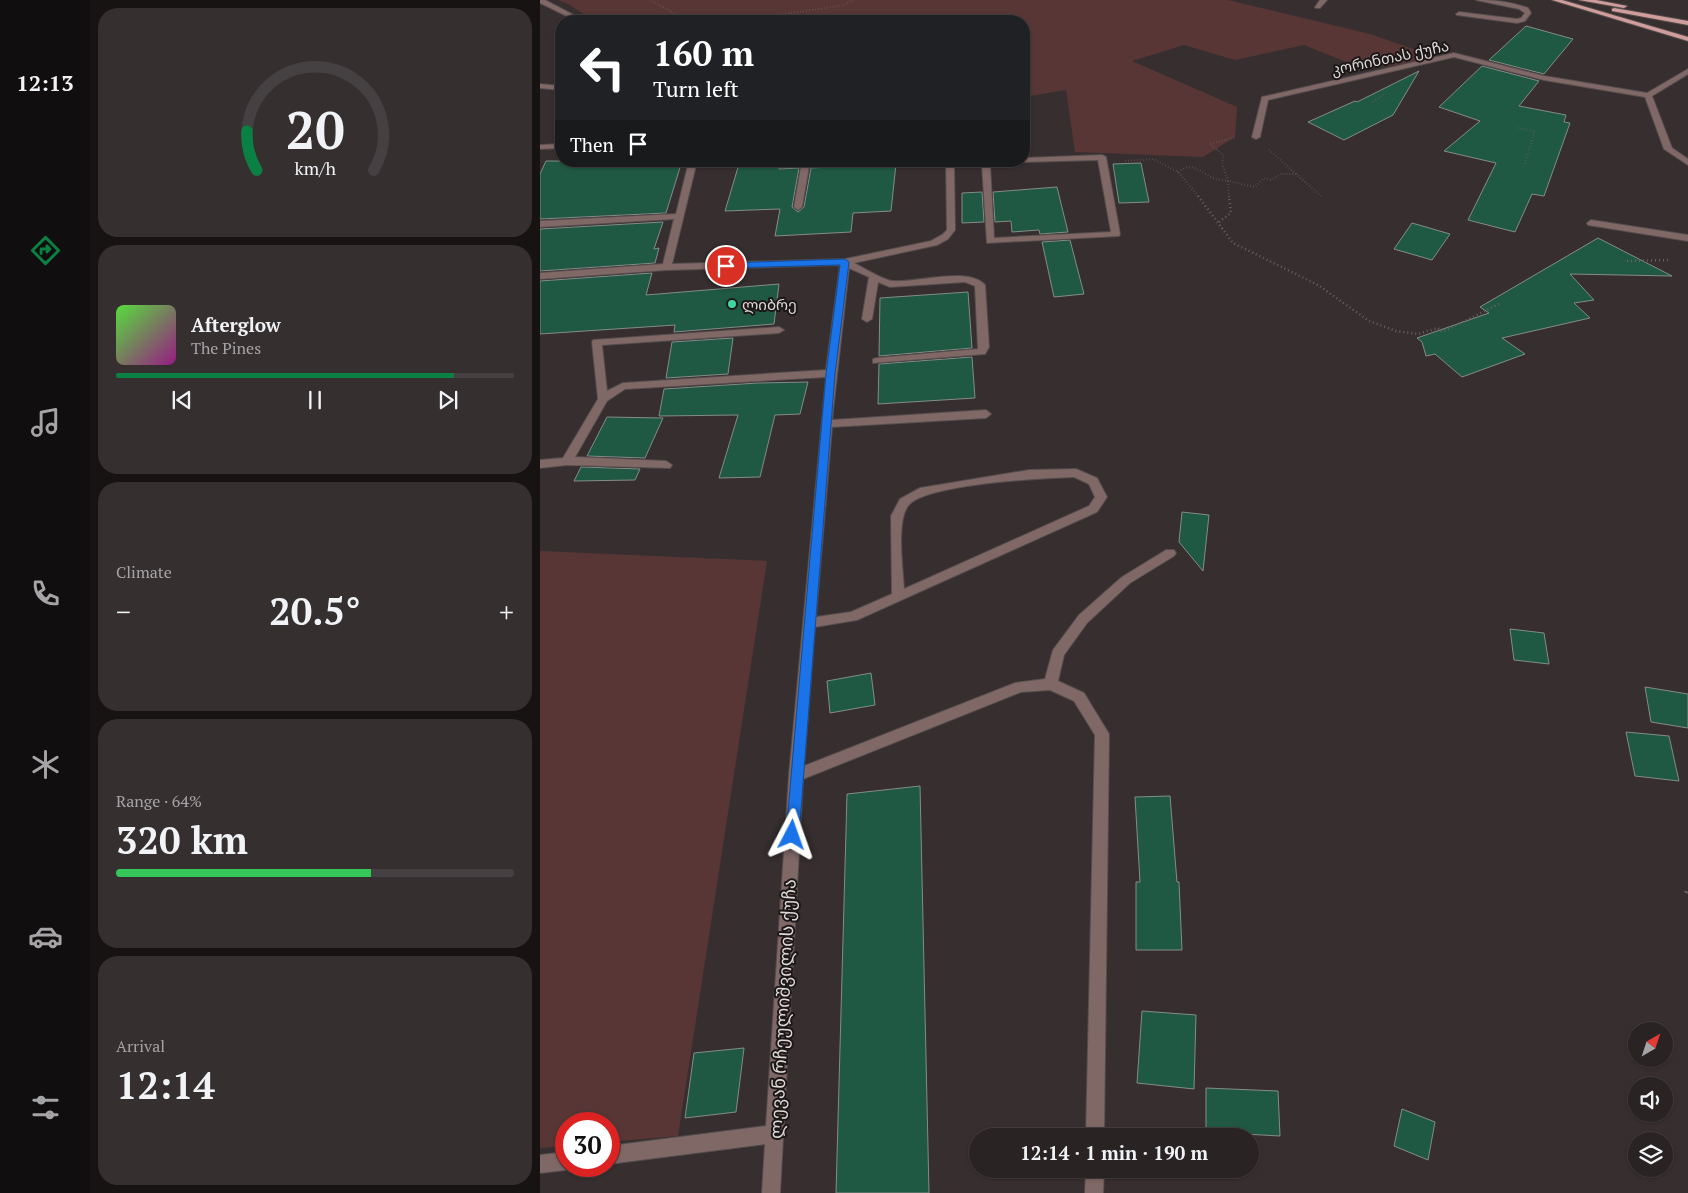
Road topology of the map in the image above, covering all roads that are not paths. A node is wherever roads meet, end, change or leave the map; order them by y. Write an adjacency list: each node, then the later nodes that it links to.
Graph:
1 (540, 0): 9 (street)
2 (1324, 0): 6 (street)
3 (1479, 0): 8 (street)
4 (1555, 0): 11 (main road); 12 (main road)
5 (1582, 0): 7 (main road)
6 (1318, 7)
7 (1667, 12): 10 (main road); 11 (main road)
8 (1459, 14)
9 (570, 15)
10 (1688, 15)
11 (1688, 22)
12 (1688, 39)
13 (1688, 71): 16 (street)
14 (540, 86): 15 (street)
15 (555, 87)
16 (1648, 95): 17 (street, კორინთას ქუჩა); 21 (street)
17 (1257, 135)
18 (555, 146): 19 (street)
19 (540, 147)
20 (1030, 160): 25 (street)
21 (1688, 162)
22 (691, 167): 27 (street)
23 (805, 167): 26 (street)
24 (950, 167): 31 (street)
25 (986, 167)
26 (798, 207)
27 (679, 216): 29 (street); 32 (street)
28 (1591, 223): 30 (street)
29 (540, 224)
30 (1688, 238)
31 (845, 262): 32 (street); 34 (street); 38 (street, ლევან რჩეულიშვილის ქუჩა)
32 (667, 268): 33 (street)
33 (540, 276)
34 (874, 276): 35 (street); 37 (street)
35 (867, 319)
36 (778, 330): 39 (street)
37 (876, 361)
38 (831, 374): 39 (street); 41 (street, ლევან რჩეულიშვილის ქუჩა)
39 (603, 399): 42 (street)
40 (986, 414): 41 (street)
41 (826, 424): 47 (street, ლევან რჩეულიშვილის ქუჩა)
42 (567, 461): 43 (street); 44 (street)
43 (540, 464)
44 (666, 465)
45 (1170, 553): 48 (street)
46 (898, 597): 46 (street); 47 (street)
47 (809, 623): 49 (street, ლევან რჩეულიშვილის ქუჩა)
48 (1051, 684): 49 (street); 50 (street)
49 (796, 775): 51 (street, ლევან რჩეულიშვილის ქუჩა)
50 (1095, 1128)
51 (774, 1134): 52 (street); 56 (street, ლევან რჩეულიშვილის ქუჩა)
52 (620, 1154)
53 (555, 1162): 54 (street)
54 (540, 1164)
55 (1095, 1178): 57 (street)
56 (771, 1193)
57 (1094, 1193)

